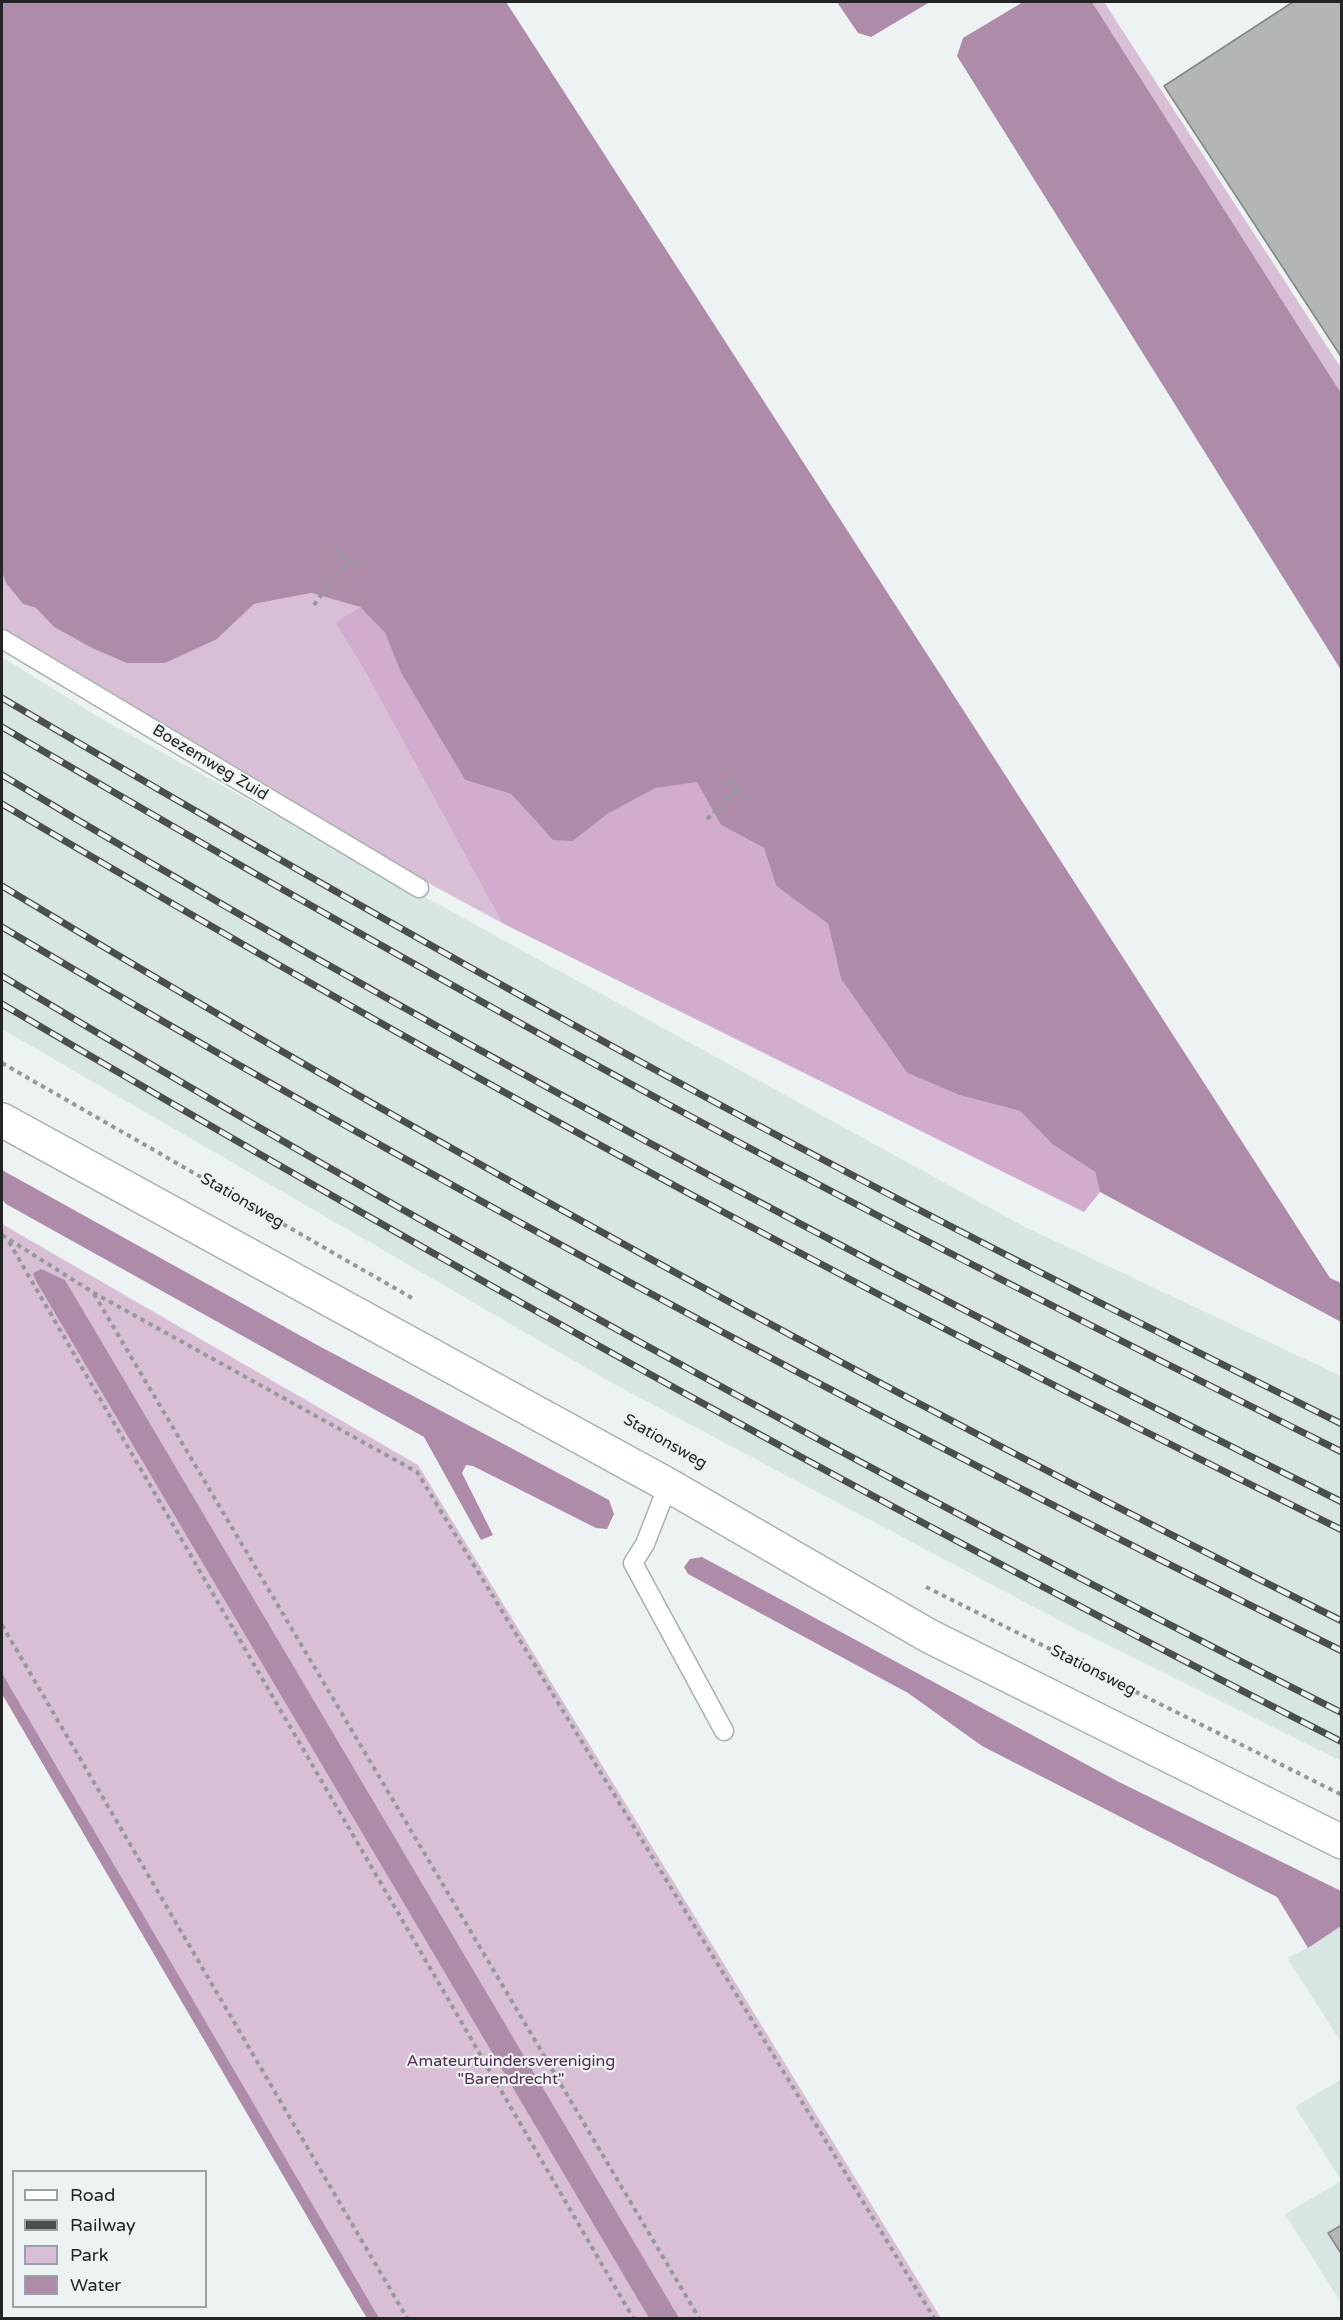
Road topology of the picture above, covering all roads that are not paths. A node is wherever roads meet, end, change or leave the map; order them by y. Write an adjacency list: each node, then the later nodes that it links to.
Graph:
1 (2, 639): 2 (lane, Boezemweg Zuid)
2 (419, 888)
3 (2, 1120): 4 (street)
4 (668, 1485): 5 (lane); 6 (street)
5 (724, 1731)
6 (1341, 1842)

